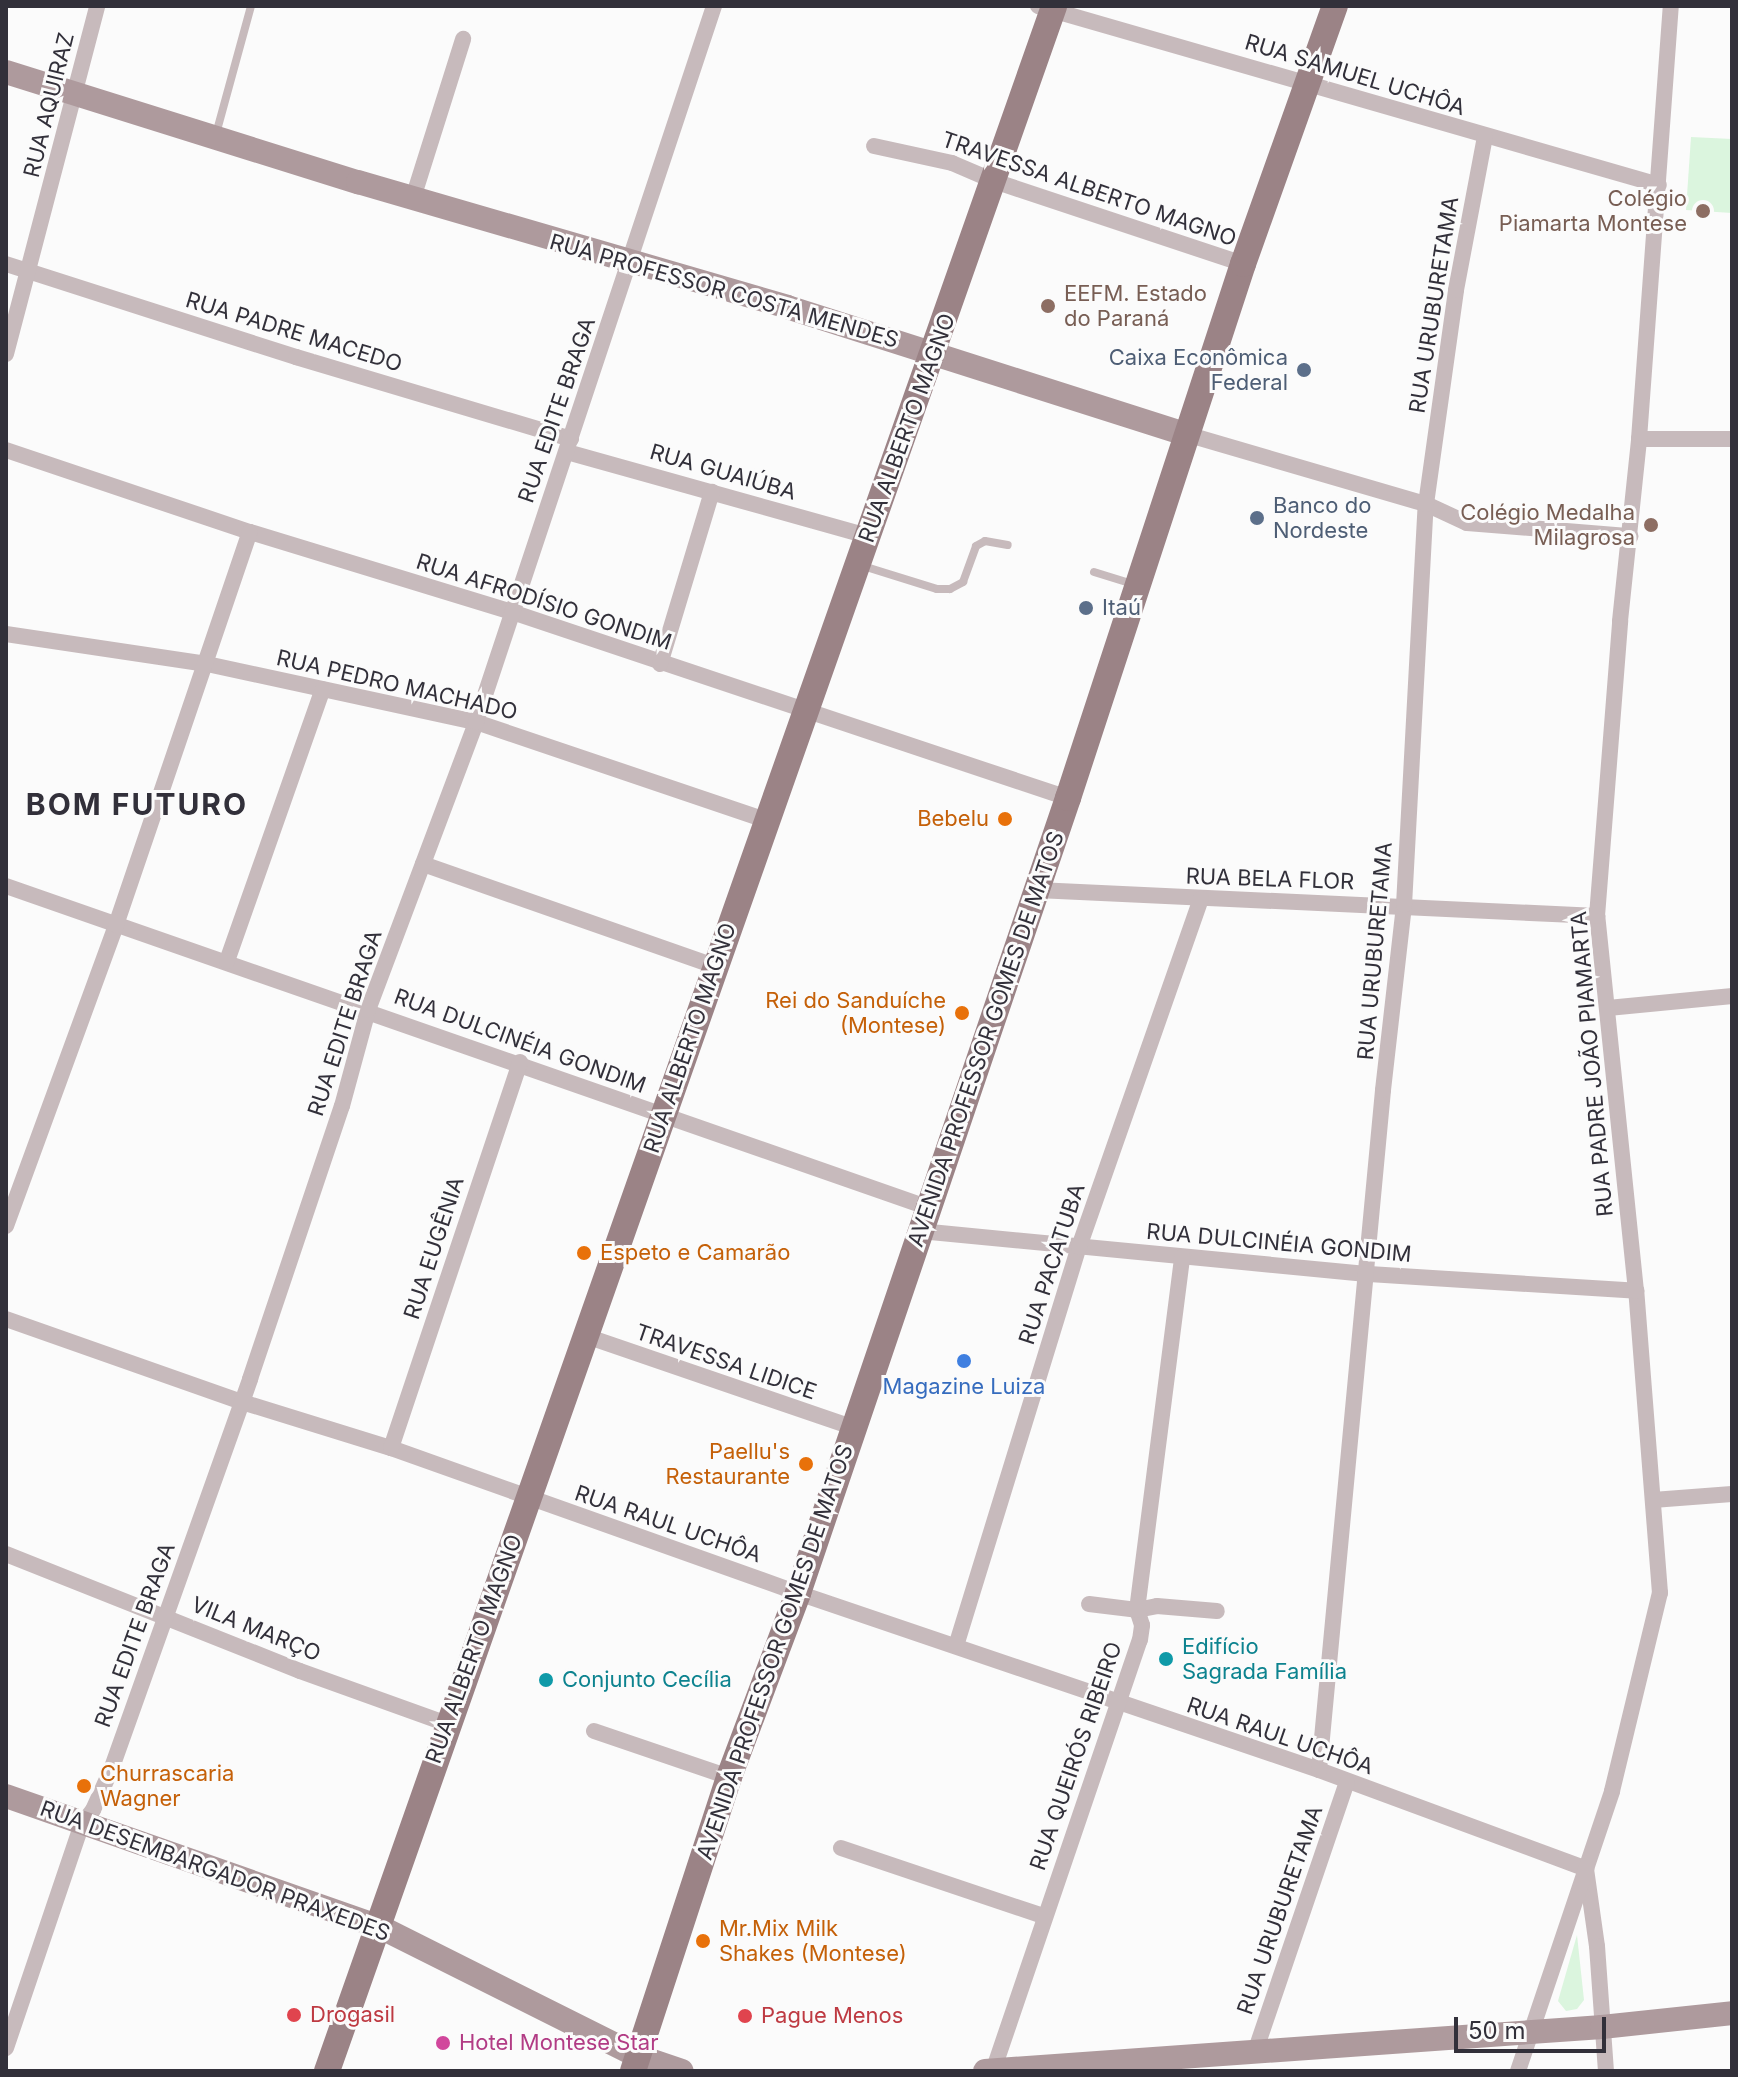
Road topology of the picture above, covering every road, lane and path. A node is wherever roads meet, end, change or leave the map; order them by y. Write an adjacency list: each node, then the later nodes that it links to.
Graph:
1 (97, 6): 10 (street, RUA AQUIRAZ)
2 (251, 6): 12 (lane)
3 (714, 6): 18 (street, RUA EDITE BRAGA)
4 (1335, 6): 9 (main road, AVENIDA PROFESSOR GOMES DE MATOS)
5 (1671, 6): 15 (street, RUA PADRE JOÃO PIAMARTA)
6 (1048, 7): 9 (street, RUA SAMUEL UCHÔA); 14 (main road, RUA ALBERTO MAGNO)
7 (463, 39): 16 (street)
8 (6, 72): 10 (street, RUA PROFESSOR COSTA MENDES)
9 (1306, 83): 11 (street, RUA SAMUEL UCHÔA); 19 (main road, AVENIDA PROFESSOR GOMES DE MATOS)
10 (75, 94): 12 (street, RUA PROFESSOR COSTA MENDES); 20 (street, RUA AQUIRAZ)
11 (1485, 137): 15 (street, RUA SAMUEL UCHÔA); 29 (street, RUA URUBURETAMA)
12 (215, 139): 16 (street, RUA PROFESSOR COSTA MENDES)
13 (874, 146): 14 (street, TRAVESSA ALBERTO MAGNO)
14 (994, 181): 19 (street, TRAVESSA ALBERTO MAGNO); 21 (main road, RUA ALBERTO MAGNO)
15 (1659, 185): 24 (street, RUA PADRE JOÃO PIAMARTA)
16 (413, 198): 18 (street, RUA PROFESSOR COSTA MENDES)
17 (6, 264): 20 (street, RUA PADRE MACEDO)
18 (630, 264): 21 (street, RUA PROFESSOR COSTA MENDES); 26 (street, RUA EDITE BRAGA)
19 (1243, 264): 23 (main road, AVENIDA PROFESSOR GOMES DE MATOS)
20 (30, 271): 22 (street, RUA AQUIRAZ); 26 (street, RUA PADRE MACEDO)
21 (934, 353): 23 (street, RUA PROFESSOR COSTA MENDES); 31 (main road, RUA ALBERTO MAGNO)
22 (6, 354)
23 (1186, 434): 29 (street, RUA PROFESSOR COSTA MENDES); 36 (main road, AVENIDA PROFESSOR GOMES DE MATOS)
24 (1639, 439): 25 (street); 32 (street, RUA PADRE JOÃO PIAMARTA)
25 (1732, 439)
26 (569, 445): 28 (street, RUA GUAIÚBA); 37 (street, RUA EDITE BRAGA)
27 (6, 450): 30 (street, RUA AFRODÍSIO GONDIM)
28 (712, 492): 31 (street, RUA GUAIÚBA); 40 (street)
29 (1426, 504): 32 (street, RUA PROFESSOR COSTA MENDES); 50 (street, RUA URUBURETAMA)
30 (250, 532): 37 (street, RUA AFRODÍSIO GONDIM); 39 (street)
31 (868, 536): 34 (main road, RUA ALBERTO MAGNO)
32 (1630, 536): 51 (street, RUA PADRE JOÃO PIAMARTA)
33 (1008, 545): 34 (lane)
34 (858, 564): 42 (main road, RUA ALBERTO MAGNO)
35 (1094, 572): 36 (lane)
36 (1137, 585): 44 (main road, AVENIDA PROFESSOR GOMES DE MATOS)
37 (512, 612): 40 (street, RUA AFRODÍSIO GONDIM); 43 (street, RUA EDITE BRAGA)
38 (6, 634): 39 (street, RUA PEDRO MACHADO)
39 (207, 664): 41 (street, RUA PEDRO MACHADO); 52 (street)
40 (660, 664): 42 (street, RUA AFRODÍSIO GONDIM)
41 (323, 689): 43 (street, RUA PEDRO MACHADO); 53 (street)
42 (806, 712): 44 (street, RUA AFRODÍSIO GONDIM); 45 (main road, RUA ALBERTO MAGNO)
43 (476, 722): 45 (street, RUA PEDRO MACHADO); 46 (street, RUA EDITE BRAGA)
44 (1068, 798): 48 (main road, AVENIDA PROFESSOR GOMES DE MATOS)
45 (769, 821): 54 (main road, RUA ALBERTO MAGNO)
46 (423, 864): 54 (street); 57 (street, RUA EDITE BRAGA)
47 (6, 886): 52 (street, RUA DULCINÉIA GONDIM)
48 (1037, 890): 49 (street, RUA BELA FLOR); 60 (main road, AVENIDA PROFESSOR GOMES DE MATOS)
49 (1201, 899): 50 (street, RUA BELA FLOR); 62 (street, RUA PACATUBA)
50 (1404, 905): 51 (street, RUA BELA FLOR); 64 (street, RUA URUBURETAMA)
51 (1597, 916): 56 (street, RUA PADRE JOÃO PIAMARTA)
52 (116, 925): 53 (street, RUA DULCINÉIA GONDIM); 61 (street)
53 (227, 961): 57 (street, RUA DULCINÉIA GONDIM)
54 (714, 966): 59 (main road, RUA ALBERTO MAGNO)
55 (1732, 996): 56 (street)
56 (1608, 1008): 65 (street, RUA PADRE JOÃO PIAMARTA)
57 (368, 1010): 58 (street, RUA DULCINÉIA GONDIM); 68 (street, RUA EDITE BRAGA)
58 (520, 1062): 59 (street, RUA DULCINÉIA GONDIM); 70 (street, RUA EUGÊNIA)
59 (664, 1116): 60 (street, RUA DULCINÉIA GONDIM); 67 (main road, RUA ALBERTO MAGNO)
60 (924, 1219): 62 (street, RUA DULCINÉIA GONDIM); 69 (main road, AVENIDA PROFESSOR GOMES DE MATOS)
61 (6, 1226)
62 (1079, 1247): 63 (street, RUA DULCINÉIA GONDIM); 80 (street, RUA PACATUBA)
63 (1182, 1257): 64 (street, RUA DULCINÉIA GONDIM); 77 (street, RUA QUEIRÓS RIBEIRO)
64 (1369, 1274): 65 (street, RUA DULCINÉIA GONDIM); 84 (street, RUA URUBURETAMA)
65 (1636, 1291): 73 (street, RUA PADRE JOÃO PIAMARTA)
66 (6, 1319): 68 (street, RUA RAUL UCHÔA)
67 (586, 1336): 69 (street, TRAVESSA LIDICE); 72 (main road, RUA ALBERTO MAGNO)
68 (242, 1402): 70 (street, RUA RAUL UCHÔA); 79 (street, RUA EDITE BRAGA)
69 (852, 1427): 75 (main road, AVENIDA PROFESSOR GOMES DE MATOS)
70 (391, 1448): 72 (street, RUA RAUL UCHÔA)
71 (1732, 1494): 73 (street)
72 (529, 1498): 75 (street, RUA RAUL UCHÔA); 82 (main road, RUA ALBERTO MAGNO)
73 (1653, 1500): 90 (street, RUA PADRE JOÃO PIAMARTA)
74 (6, 1554): 79 (street, VILA MARÇO)
75 (798, 1593): 80 (street, RUA RAUL UCHÔA); 85 (main road, AVENIDA PROFESSOR GOMES DE MATOS)
76 (1089, 1604): 77 (street)
77 (1137, 1610): 78 (street); 81 (street, RUA QUEIRÓS RIBEIRO)
78 (1217, 1611)
79 (167, 1617): 82 (street, VILA MARÇO); 88 (street, RUA EDITE BRAGA)
80 (956, 1646): 81 (street, RUA RAUL UCHÔA)
81 (1119, 1705): 84 (street, RUA RAUL UCHÔA); 91 (street, RUA QUEIRÓS RIBEIRO)
82 (447, 1724): 92 (main road, RUA ALBERTO MAGNO)
83 (594, 1731): 85 (street)
84 (1319, 1770): 86 (street, RUA RAUL UCHÔA)
85 (729, 1777): 98 (main road, AVENIDA PROFESSOR GOMES DE MATOS)
86 (1347, 1782): 90 (street, RUA RAUL UCHÔA); 97 (street, RUA URUBURETAMA)
87 (6, 1796): 88 (street, RUA DESEMBARGADOR PRAXEDES)
88 (82, 1824): 92 (street, RUA DESEMBARGADOR PRAXEDES); 96 (street, RUA EDITE BRAGA)
89 (841, 1848): 91 (street)
90 (1586, 1869): 94 (street, RUA PADRE JOÃO PIAMARTA); 95 (street, RUA PADRE JOÃO PIAMARTA)
91 (1043, 1916): 102 (street, RUA QUEIRÓS RIBEIRO)
92 (378, 1926): 98 (street, RUA DESEMBARGADOR PRAXEDES); 99 (main road, RUA ALBERTO MAGNO)
93 (1732, 2013): 94 (street)
94 (1602, 2027): 95 (street); 104 (street, RUA PADRE JOÃO PIAMARTA)
95 (1533, 2031): 97 (street); 103 (street, RUA PADRE JOÃO PIAMARTA)
96 (6, 2048)
97 (1255, 2052): 102 (street)
98 (635, 2063): 100 (street, RUA DESEMBARGADOR PRAXEDES)
99 (327, 2071)
100 (682, 2071)
101 (985, 2071): 102 (street)
102 (993, 2071)
103 (1518, 2071)
104 (1606, 2071)

